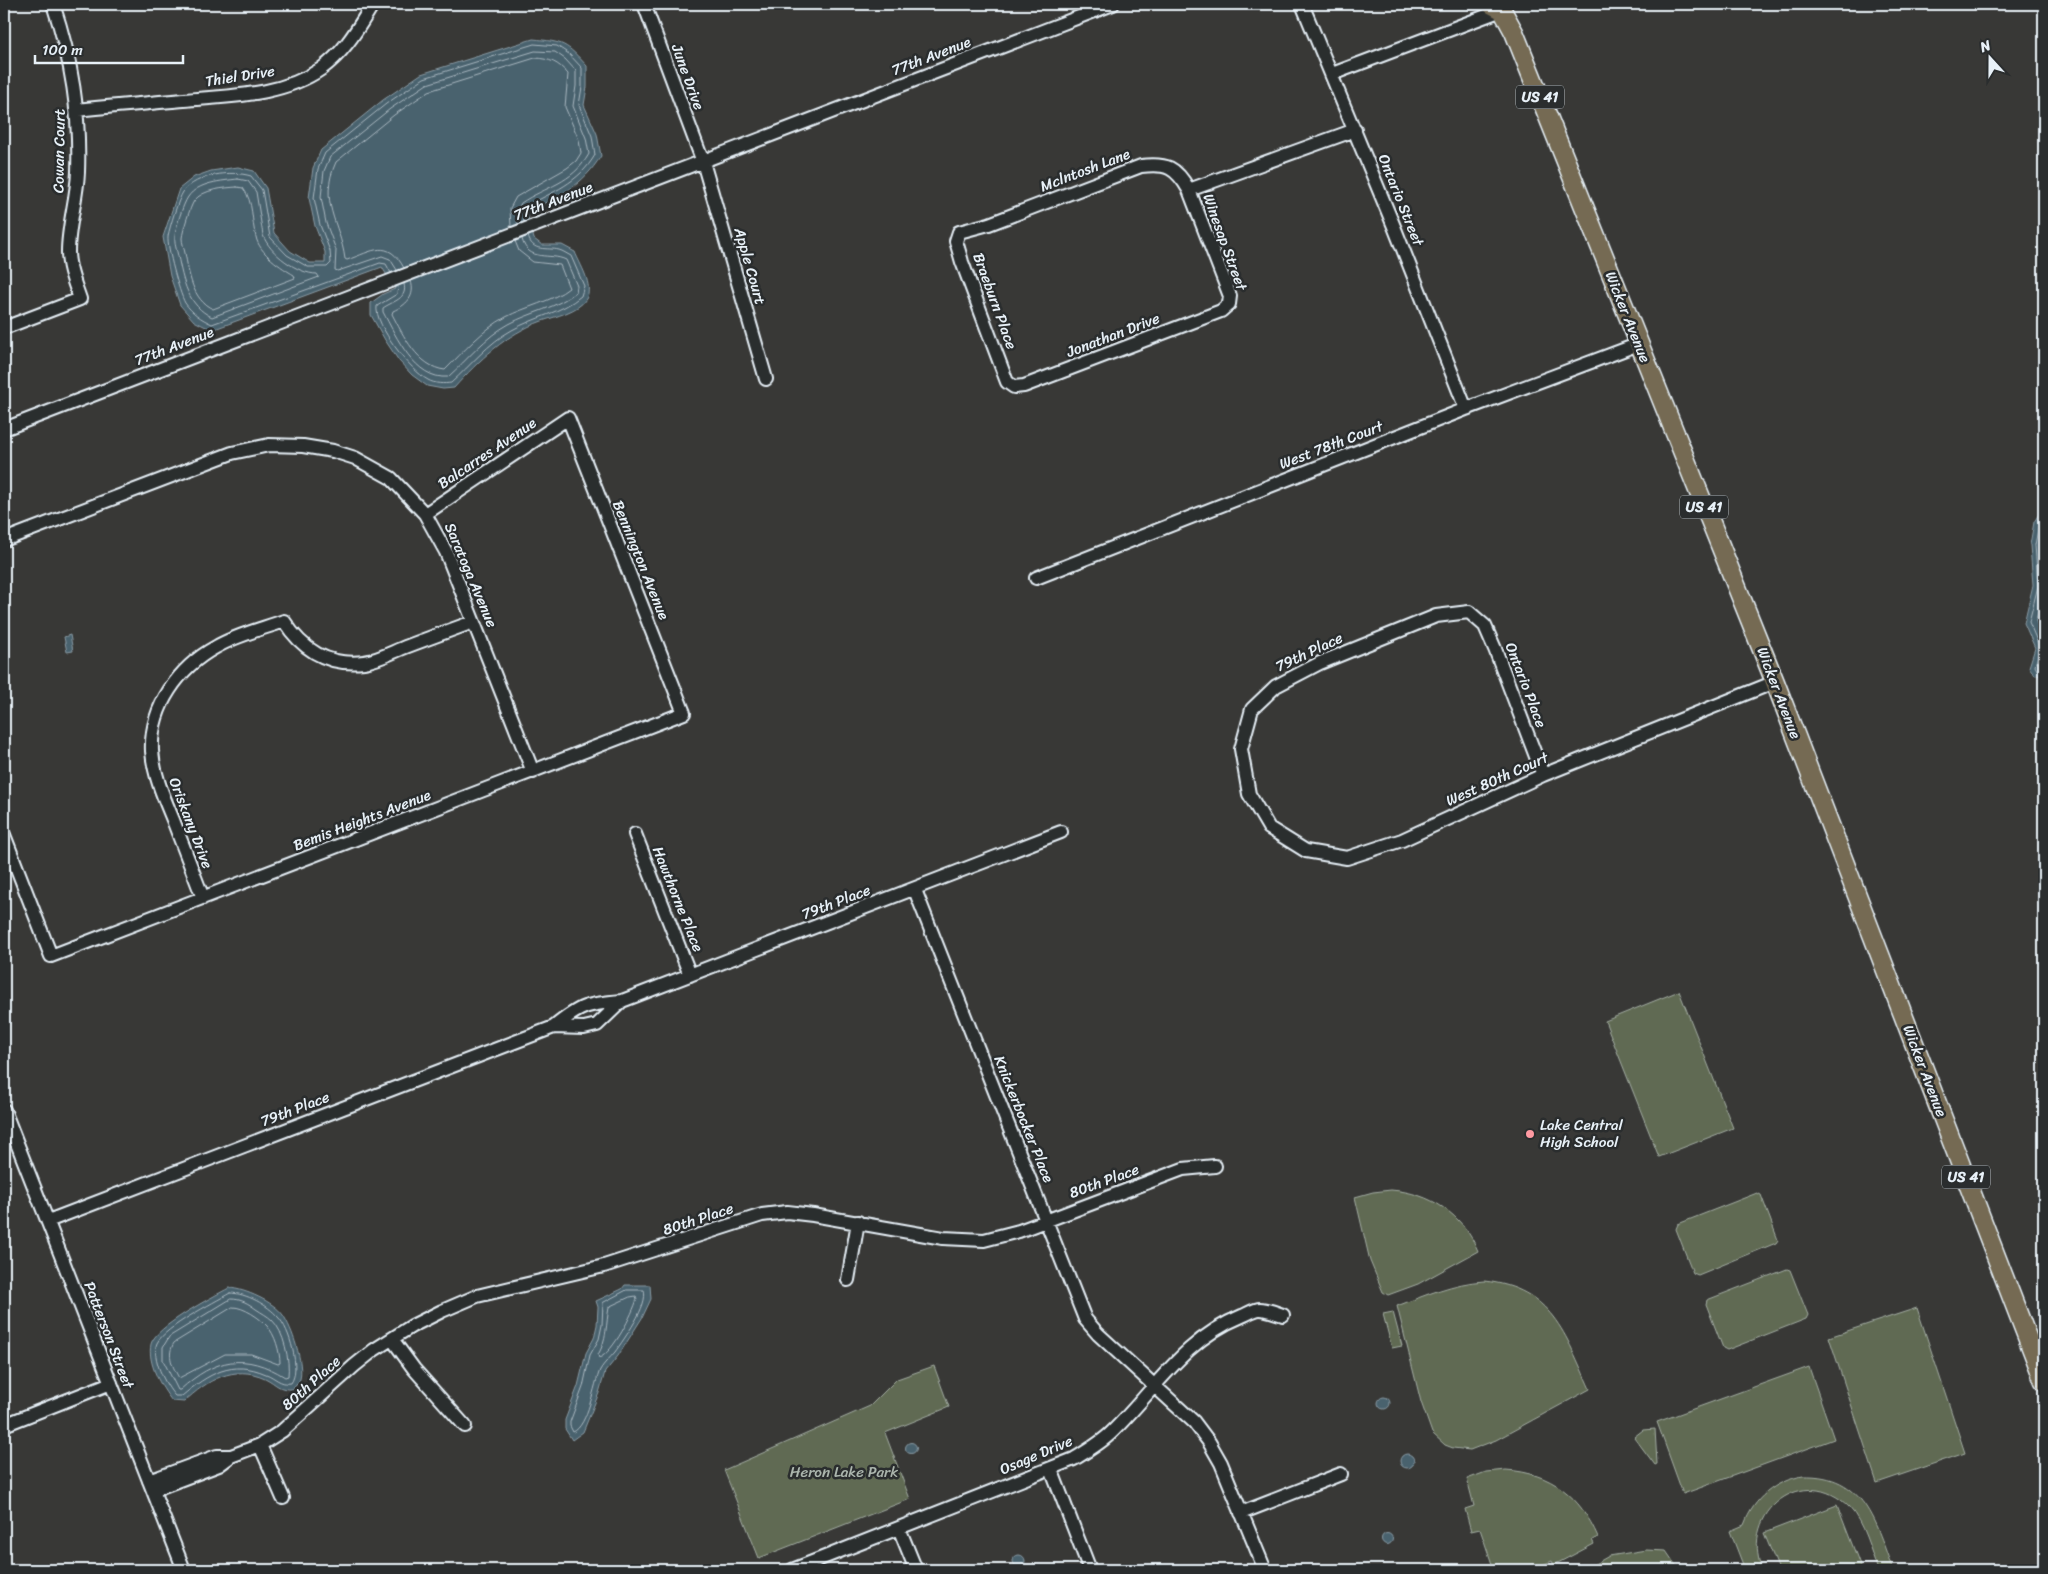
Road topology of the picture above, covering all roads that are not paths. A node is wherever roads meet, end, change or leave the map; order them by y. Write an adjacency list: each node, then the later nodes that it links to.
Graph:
1 (54, 4): 8 (street, Cowan Court)
2 (372, 4): 8 (street, Thiel Drive)
3 (644, 4): 10 (street, June Drive)
4 (1113, 4): 10 (street, 77th Avenue)
5 (1302, 4): 7 (street, Ontario Street)
6 (1499, 6): 7 (street); 15 (highway, Wicker Avenue / US 41)
7 (1332, 74): 9 (street, Ontario Street)
8 (78, 110): 14 (street, Cowan Court)
9 (1355, 130): 11 (street); 18 (street, Ontario Street)
10 (703, 162): 16 (street, Apple Court); 20 (street, 77th Avenue)
11 (1190, 190): 12 (street, Mclntosh Lane); 13 (street, Winesap Street)
12 (959, 232): 17 (street, Braeburn Place)
13 (1229, 304): 17 (street, Jonathan Drive)
14 (4, 328)
15 (1639, 344): 18 (street, West 78th Court); 26 (highway, Wicker Avenue / US 41)
16 (766, 380)
17 (1007, 382)
18 (1466, 409): 23 (street, West 78th Court)
19 (568, 418): 21 (street, Balcarres Avenue); 27 (street, Bennington Avenue)
20 (4, 429)
21 (425, 514): 22 (street, Saratoga Avenue); 25 (street, Saratoga Avenue)
22 (4, 540)
23 (1036, 578)
24 (1469, 612): 29 (street, Ontario Place); 30 (street, 79th Place)
25 (473, 622): 28 (street, Saratoga Avenue); 35 (street, Oriskany Drive)
26 (1776, 682): 29 (street, West 80th Court); 47 (highway, Wicker Avenue / US 41)
27 (684, 713): 28 (street, Bemis Heights Avenue)
28 (533, 772): 35 (street, Bemis Heights Avenue)
29 (1543, 775): 30 (street, West 80th Court)
30 (1249, 794)
31 (1061, 832): 34 (street, 79th Place)
32 (635, 834): 36 (street, Hawthorne Place)
33 (4, 835): 35 (street, Bemis Heights Avenue)
34 (915, 890): 36 (street, 79th Place); 41 (street, Knickerbocker Place)
35 (203, 898)
36 (690, 975): 37 (street, 79th Place)
37 (622, 1001): 38 (street, 79th Place); 38 (street, 79th Place)
38 (554, 1027): 42 (street, 79th Place)
39 (4, 1110): 42 (street, Patterson Street)
40 (1214, 1166): 41 (street, 80th Place)
41 (1046, 1220): 43 (street, 80th Place); 50 (street, Knickerbocker Place)
42 (48, 1221): 49 (street, Patterson Street)
43 (858, 1222): 44 (street); 46 (street, 80th Place)
44 (848, 1280)
45 (1283, 1315): 50 (street, Osage Drive)
46 (392, 1339): 52 (street); 53 (street, 80th Place)
47 (2038, 1346): 48 (highway, Wicker Avenue / US 41)
48 (2044, 1381)
49 (111, 1384): 51 (street); 56 (street, Patterson Street)
50 (1154, 1385): 54 (street, Osage Drive); 58 (street, Knickerbocker Place)
51 (4, 1424)
52 (465, 1426)
53 (260, 1445): 56 (street, 80th Place); 57 (street)
54 (1050, 1468): 59 (street, Osage Drive); 63 (street)
55 (1341, 1474): 58 (street)
56 (151, 1486): 60 (street, Patterson Street)
57 (283, 1498)
58 (1241, 1513): 64 (street, Knickerbocker Place)
59 (899, 1528): 61 (street, Osage Drive); 62 (street)
60 (184, 1570)
61 (792, 1570)
62 (916, 1570)
63 (1090, 1570)
64 (1265, 1570)

